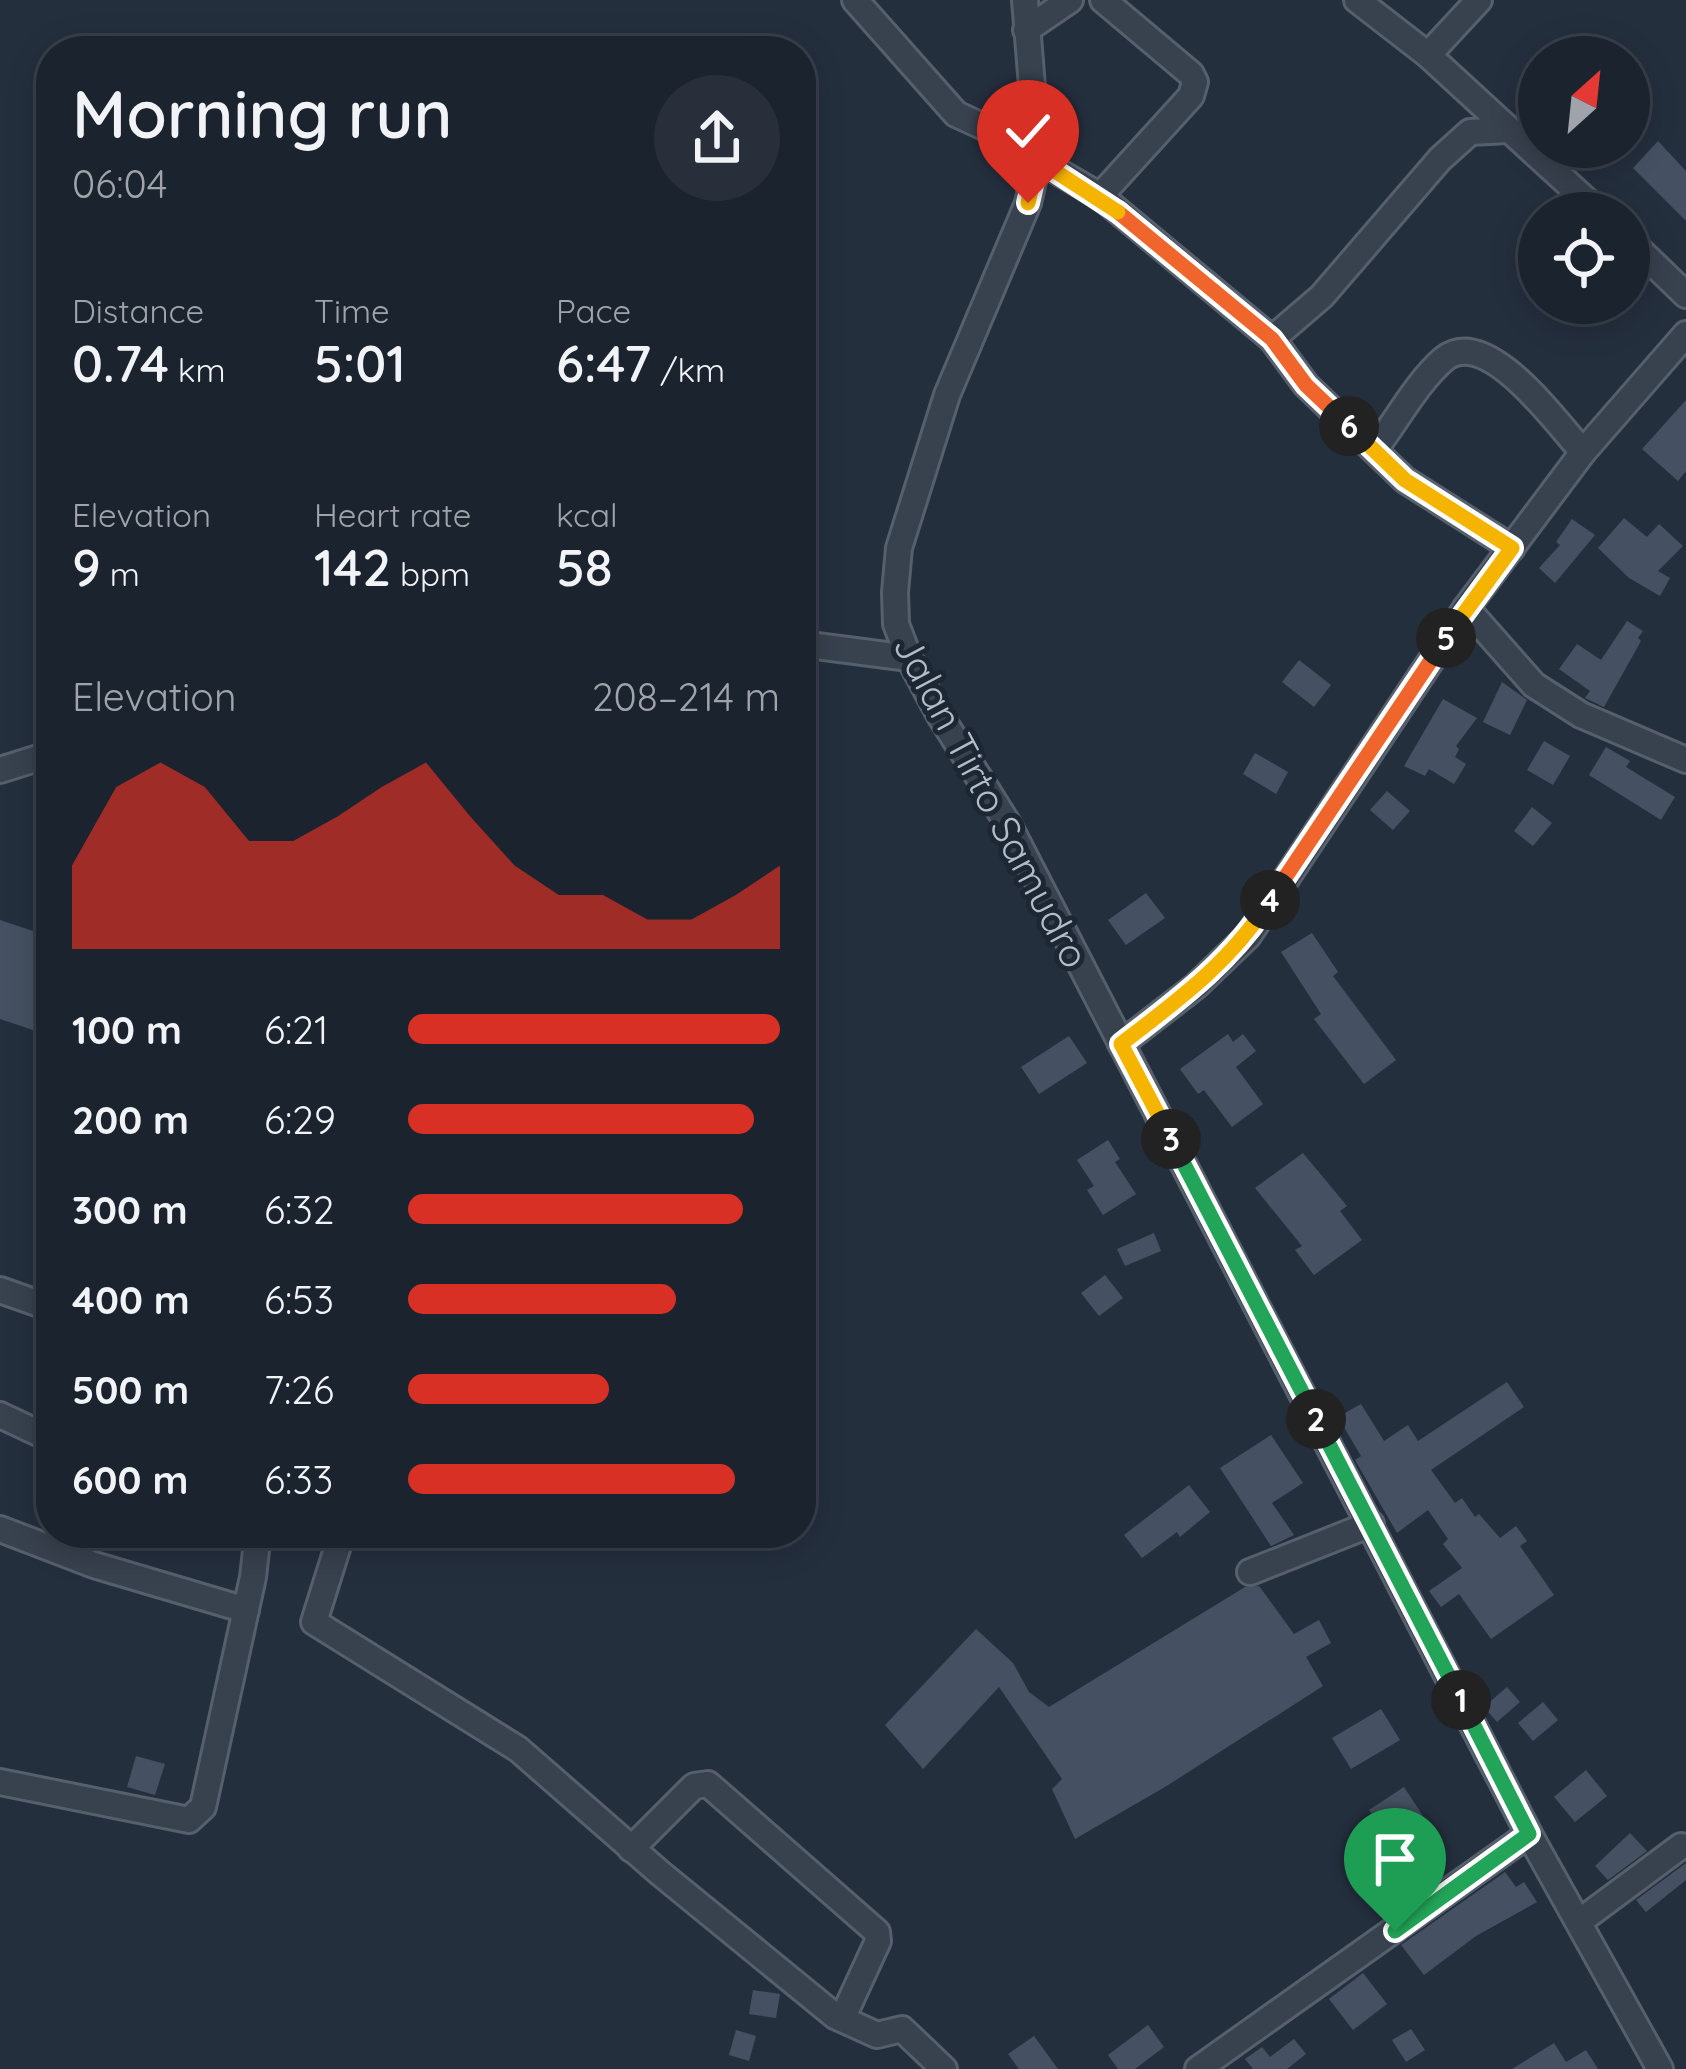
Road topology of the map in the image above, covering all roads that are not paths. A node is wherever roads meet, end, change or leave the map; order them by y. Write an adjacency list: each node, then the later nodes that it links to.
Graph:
1 (855, 0): 10 (street)
2 (1025, 0): 7 (street, Jalan Tirto Samudro)
3 (1070, 0): 7 (street)
4 (1103, 0): 15 (street)
5 (1357, 0): 8 (street)
6 (1479, 0): 8 (street)
7 (1026, 30): 10 (street, Jalan Tirto Samudro)
8 (1428, 55): 9 (street)
9 (1476, 100): 11 (street); 12 (street)
10 (1035, 128): 13 (street, Jalan Tirto Samudro)
11 (1508, 130): 12 (street); 14 (street)
12 (1470, 132): 19 (street)
13 (1038, 160): 15 (street); 25 (street, Jalan Tirto Samudro)
14 (1577, 192)
15 (1100, 196): 19 (street)
16 (1650, 261): 17 (street)
17 (1686, 295)
18 (1686, 334): 21 (street)
19 (1272, 339): 20 (street)
20 (1374, 450): 21 (street); 22 (street)
21 (1583, 452): 22 (street)
22 (1512, 548): 23 (street)
23 (1466, 608): 27 (street); 29 (street)
24 (816, 646): 25 (street)
25 (909, 658): 29 (street, Jalan Tirto Samudro)
26 (36, 759): 28 (street)
27 (1686, 760)
28 (0, 770)
29 (1121, 1044): 34 (street, Jalan Tirto Samudro)
30 (0, 1290): 31 (street)
31 (36, 1303)
32 (0, 1415): 33 (street)
33 (36, 1432)
34 (1371, 1524): 40 (street); 43 (street, Jalan Tirto Samudro)
35 (0, 1529): 36 (street)
36 (36, 1542)
37 (51, 1548): 41 (street)
38 (255, 1548): 41 (street)
39 (337, 1548): 45 (street)
40 (1250, 1572)
41 (246, 1610): 42 (street)
42 (0, 1782)
43 (1529, 1834): 46 (street, Jalan Tirto Samudro); 49 (street)
44 (1681, 1846): 46 (street)
45 (632, 1849): 47 (street); 47 (street)
46 (1579, 1922): 50 (street, Jalan Tirto Samudro)
47 (842, 2019): 48 (street)
48 (944, 2069)
49 (1198, 2069)
50 (1660, 2069)

